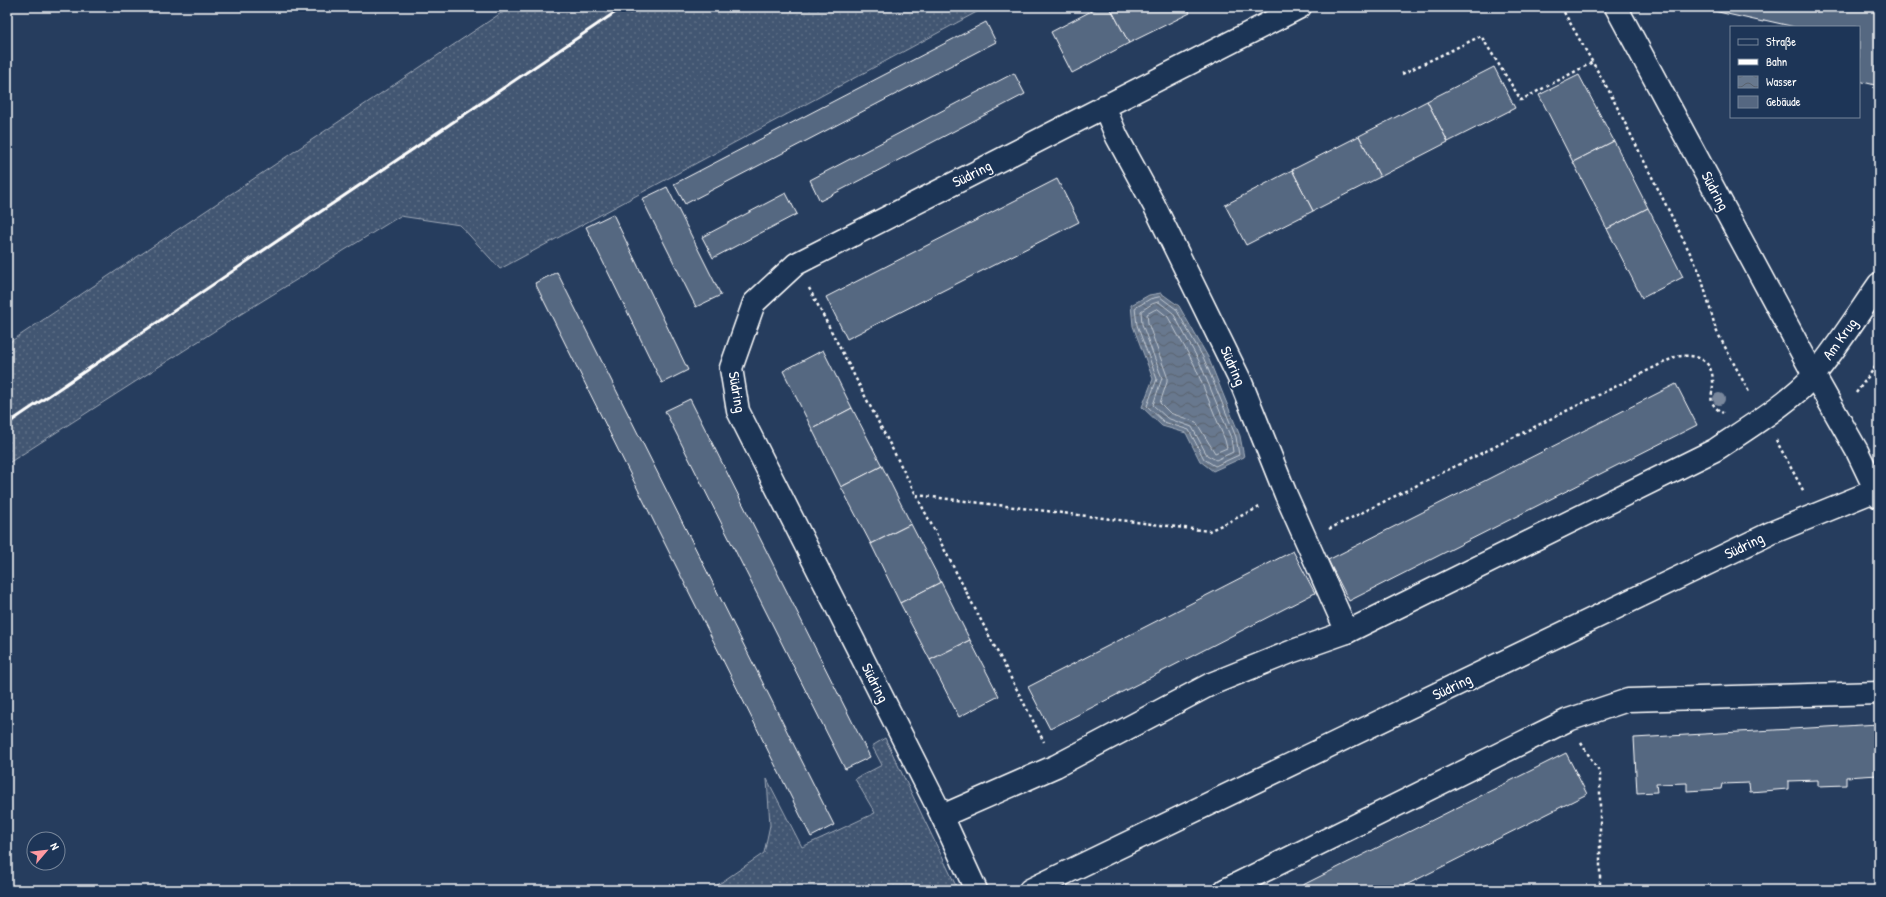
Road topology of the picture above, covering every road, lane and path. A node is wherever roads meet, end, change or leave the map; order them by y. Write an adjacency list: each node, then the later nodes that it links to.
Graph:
1 (1300, 7): 6 (street, Südring)
2 (1561, 7): 4 (path)
3 (1616, 7): 10 (street, Südring)
4 (1593, 62): 5 (path); 13 (path)
5 (1402, 74)
6 (1104, 106): 7 (street, Südring); 16 (street, Südring)
7 (796, 264): 15 (path); 23 (street, Südring)
8 (1879, 284): 10 (street, Am Krug)
9 (1879, 362): 12 (path)
10 (1814, 375): 12 (street, Südring); 13 (street)
11 (1726, 415): 18 (path)
12 (1838, 416): 14 (street, Südring)
13 (1764, 417): 17 (path); 19 (street)
14 (1878, 492): 17 (street, Südring)
15 (916, 495): 16 (path); 22 (path)
16 (1286, 495): 18 (street, Südring)
17 (1816, 514): 25 (street, Südring)
18 (1307, 540): 19 (street, Südring)
19 (1347, 632): 22 (street)
20 (1879, 693): 21 (street)
21 (1568, 720): 26 (street); 27 (path)
22 (1056, 766): 23 (street)
23 (942, 816): 24 (street, Südring)
24 (976, 890)
25 (1030, 890)
26 (1225, 890)
27 (1600, 890)

